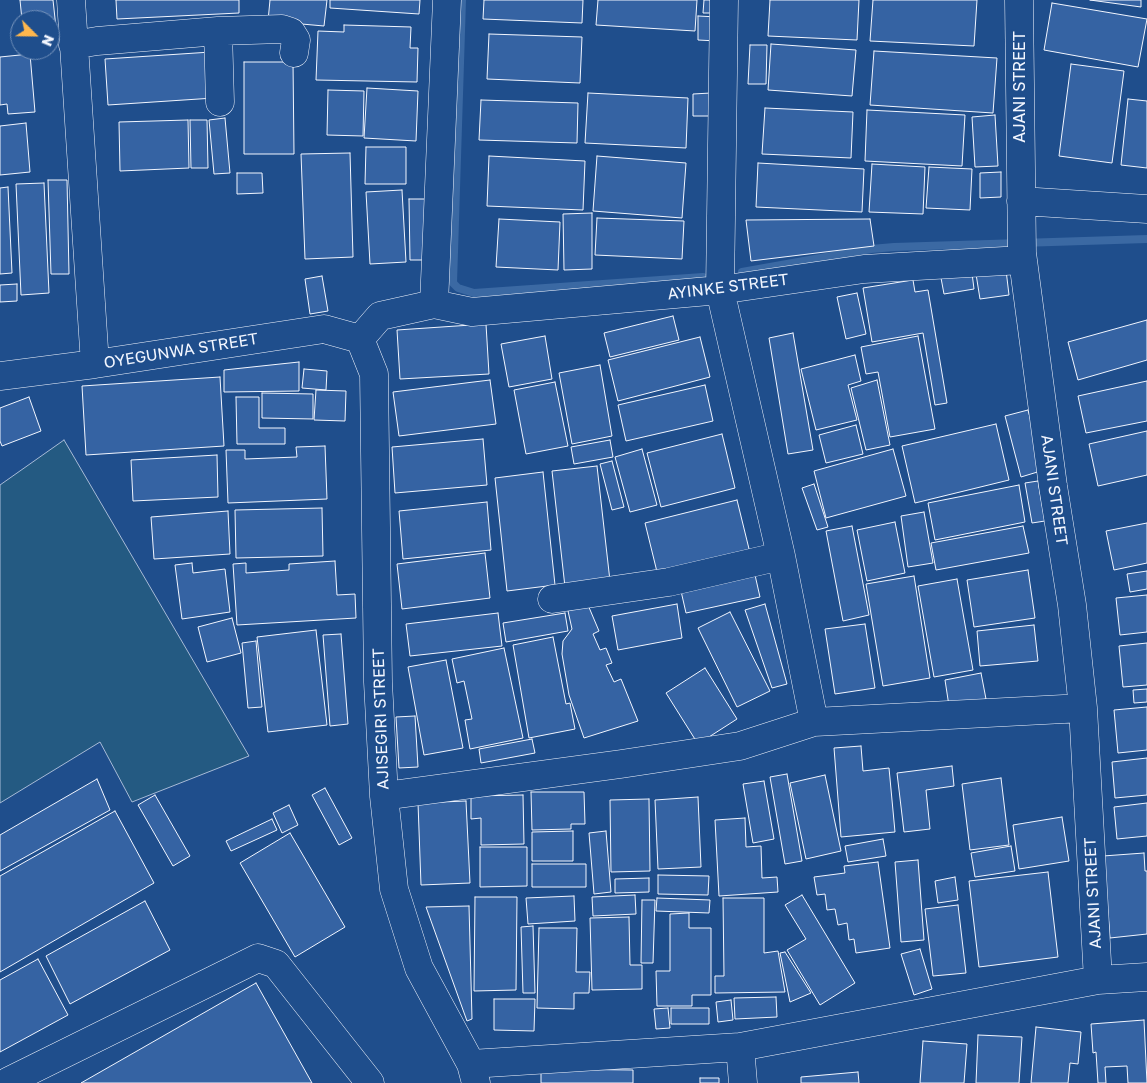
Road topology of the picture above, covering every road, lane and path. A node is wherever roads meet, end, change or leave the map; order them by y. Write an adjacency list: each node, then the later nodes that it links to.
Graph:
1 (71, 0): 6 (street)
2 (447, 0): 13 (street)
3 (724, 0): 12 (street)
4 (1019, 0): 9 (street, AJANI STREET)
5 (218, 31): 6 (street); 7 (street); 8 (street)
6 (73, 45): 15 (street)
7 (294, 53)
8 (220, 102)
9 (1021, 201): 10 (street); 11 (street, AJANI STREET)
10 (1147, 209)
11 (1022, 248): 12 (street, AYINKE STREET); 19 (street, AJANI STREET)
12 (720, 290): 13 (street, AYINKE STREET); 17 (street)
13 (434, 304): 14 (street)
14 (360, 339): 15 (street, OYEGUNWA STREET); 21 (street, AJISEGIRI STREET)
15 (95, 364): 16 (street, OYEGUNWA STREET)
16 (0, 376)
17 (781, 556): 18 (street); 20 (street)
18 (552, 599)
19 (1083, 708): 20 (street); 23 (street, AJANI STREET)
20 (814, 722): 21 (street)
21 (384, 796): 25 (street, AJISEGIRI STREET)
22 (1147, 977): 23 (street)
23 (1098, 980): 24 (street)
24 (740, 1047): 25 (street); 28 (street)
25 (473, 1074)
26 (9, 1081): 27 (street)
27 (370, 1083)
28 (743, 1083)

